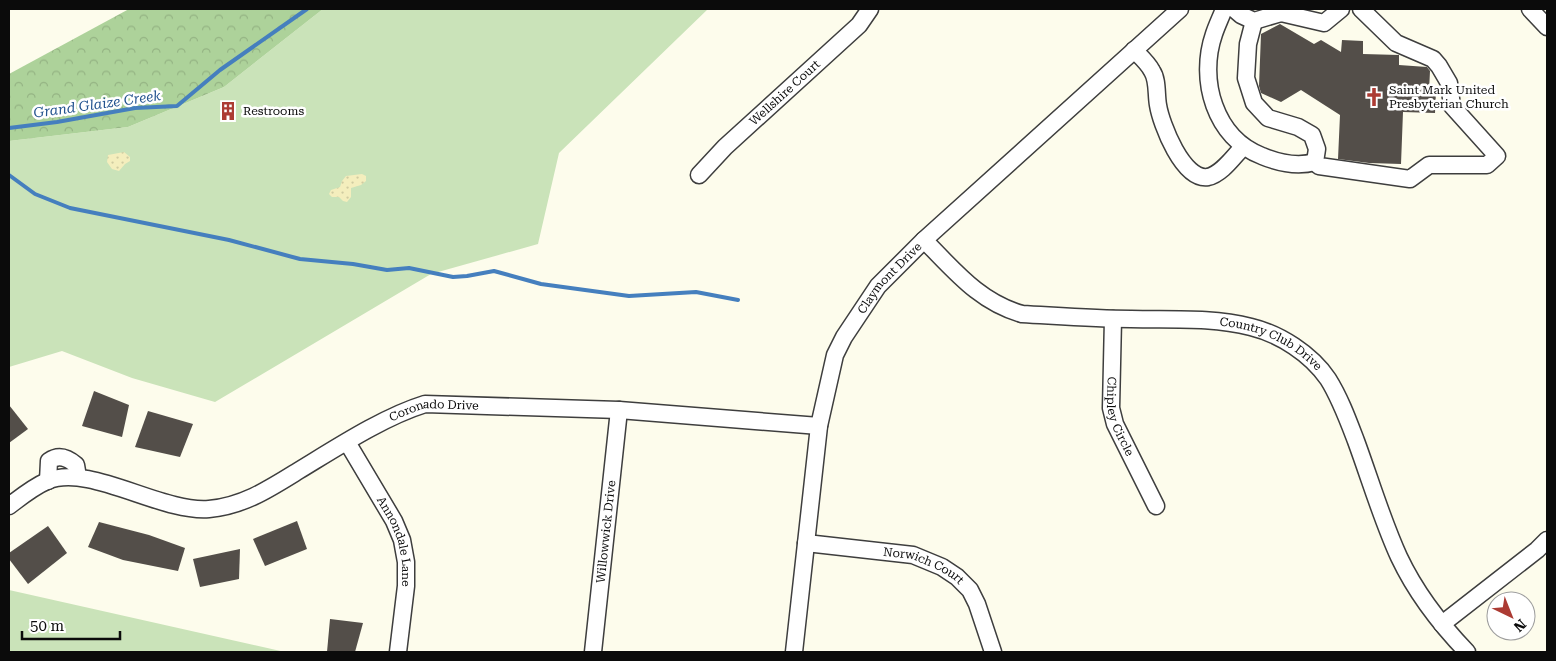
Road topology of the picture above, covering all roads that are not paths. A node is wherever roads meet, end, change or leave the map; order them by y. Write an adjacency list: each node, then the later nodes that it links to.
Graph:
1 (870, 9): 14 (street, Wellshire Court)
2 (1180, 9): 11 (street, Claymont Drive)
3 (1224, 9): 12 (street)
4 (1234, 9): 9 (street)
5 (1341, 9): 8 (street)
6 (1361, 9): 13 (street)
7 (1530, 9): 10 (street)
8 (1283, 11): 9 (street)
9 (1254, 22): 13 (street)
10 (1547, 27)
11 (1134, 50): 12 (street); 15 (street, Claymont Drive)
12 (1243, 147): 13 (street)
13 (1315, 162)
14 (699, 175)
15 (924, 240): 16 (street, Country Club Drive); 18 (street, Claymont Drive)
16 (1113, 319): 21 (street, Chipley Circle); 24 (street, Country Club Drive)
17 (619, 410): 18 (street, Coronado Drive); 19 (street, Coronado Drive); 26 (street, Willowwick Drive)
18 (819, 426): 23 (street, Claymont Drive)
19 (347, 442): 20 (street, Coronado Drive); 25 (street, Annondale Lane)
20 (9, 506)
21 (1156, 506)
22 (1547, 540): 24 (street)
23 (806, 543): 27 (street, Claymont Drive); 28 (street, Norwich Court)
24 (1442, 624): 29 (street, Country Club Drive)
25 (398, 652)
26 (593, 652)
27 (794, 652)
28 (993, 652)
29 (1467, 652)

